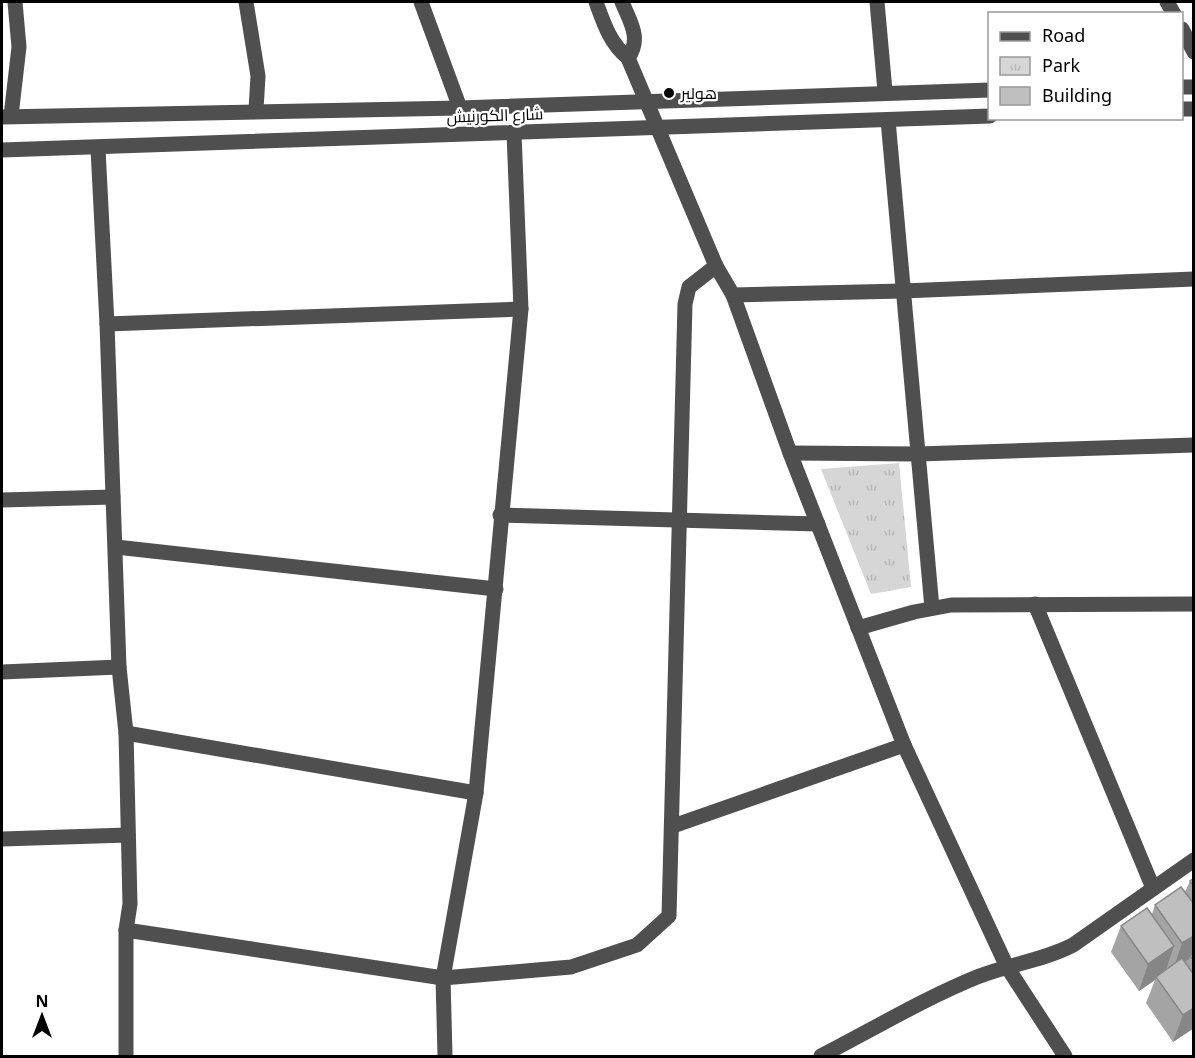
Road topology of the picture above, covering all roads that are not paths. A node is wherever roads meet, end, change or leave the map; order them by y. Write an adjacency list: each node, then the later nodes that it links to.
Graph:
1 (15, 2): 15 (street)
2 (246, 2): 14 (street)
3 (421, 2): 13 (street)
4 (596, 2): 9 (street)
5 (622, 2): 9 (street)
6 (877, 2): 11 (street)
7 (1183, 31): 8 (street)
8 (1194, 52)
9 (628, 58): 12 (street)
10 (988, 90): 11 (street, شارع الكورنيش)
11 (885, 92): 12 (street, شارع الكورنيش)
12 (646, 100): 13 (street, شارع الكورنيش); 18 (street)
13 (460, 108): 14 (street, شارع الكورنيش)
14 (256, 110): 15 (street, شارع الكورنيش)
15 (6, 117)
16 (988, 117): 17 (street, شارع الكورنيش)
17 (888, 120): 18 (street, شارع الكورنيش); 24 (street)
18 (658, 128): 19 (street, شارع الكورنيش); 22 (street)
19 (514, 133): 20 (street, شارع الكورنيش); 26 (street)
20 (98, 148): 21 (street, شارع الكورنيش); 27 (street)
21 (2, 150)
22 (716, 266): 25 (street); 34 (street)
23 (1194, 279): 24 (street)
24 (903, 291): 25 (street); 30 (street)
25 (733, 295): 29 (street)
26 (521, 309): 27 (street); 33 (street)
27 (107, 324): 31 (street)
28 (1194, 445): 30 (street)
29 (790, 453): 30 (street); 35 (street)
30 (918, 454): 40 (street)
31 (113, 497): 32 (street); 36 (street)
32 (2, 500)
33 (500, 515): 34 (street); 37 (street)
34 (680, 520): 35 (street); 47 (street)
35 (818, 524): 41 (street)
36 (116, 547): 37 (street); 42 (street)
37 (496, 589): 46 (street)
38 (1035, 604): 39 (street); 40 (street); 51 (street)
39 (1194, 604)
40 (932, 608): 41 (street)
41 (858, 627): 45 (street)
42 (119, 667): 43 (street); 44 (street)
43 (2, 672)
44 (126, 734): 46 (street); 48 (street)
45 (904, 745): 47 (street); 53 (street)
46 (477, 793): 54 (street)
47 (673, 826): 54 (street)
48 (128, 835): 49 (street); 52 (street)
49 (2, 839)
50 (1194, 860): 51 (street)
51 (1153, 888): 53 (street)
52 (126, 930): 54 (street); 55 (street)
53 (1006, 967): 57 (street); 58 (street)
54 (443, 978): 56 (street)
55 (126, 1056)
56 (445, 1056)
57 (821, 1056)
58 (1065, 1056)

